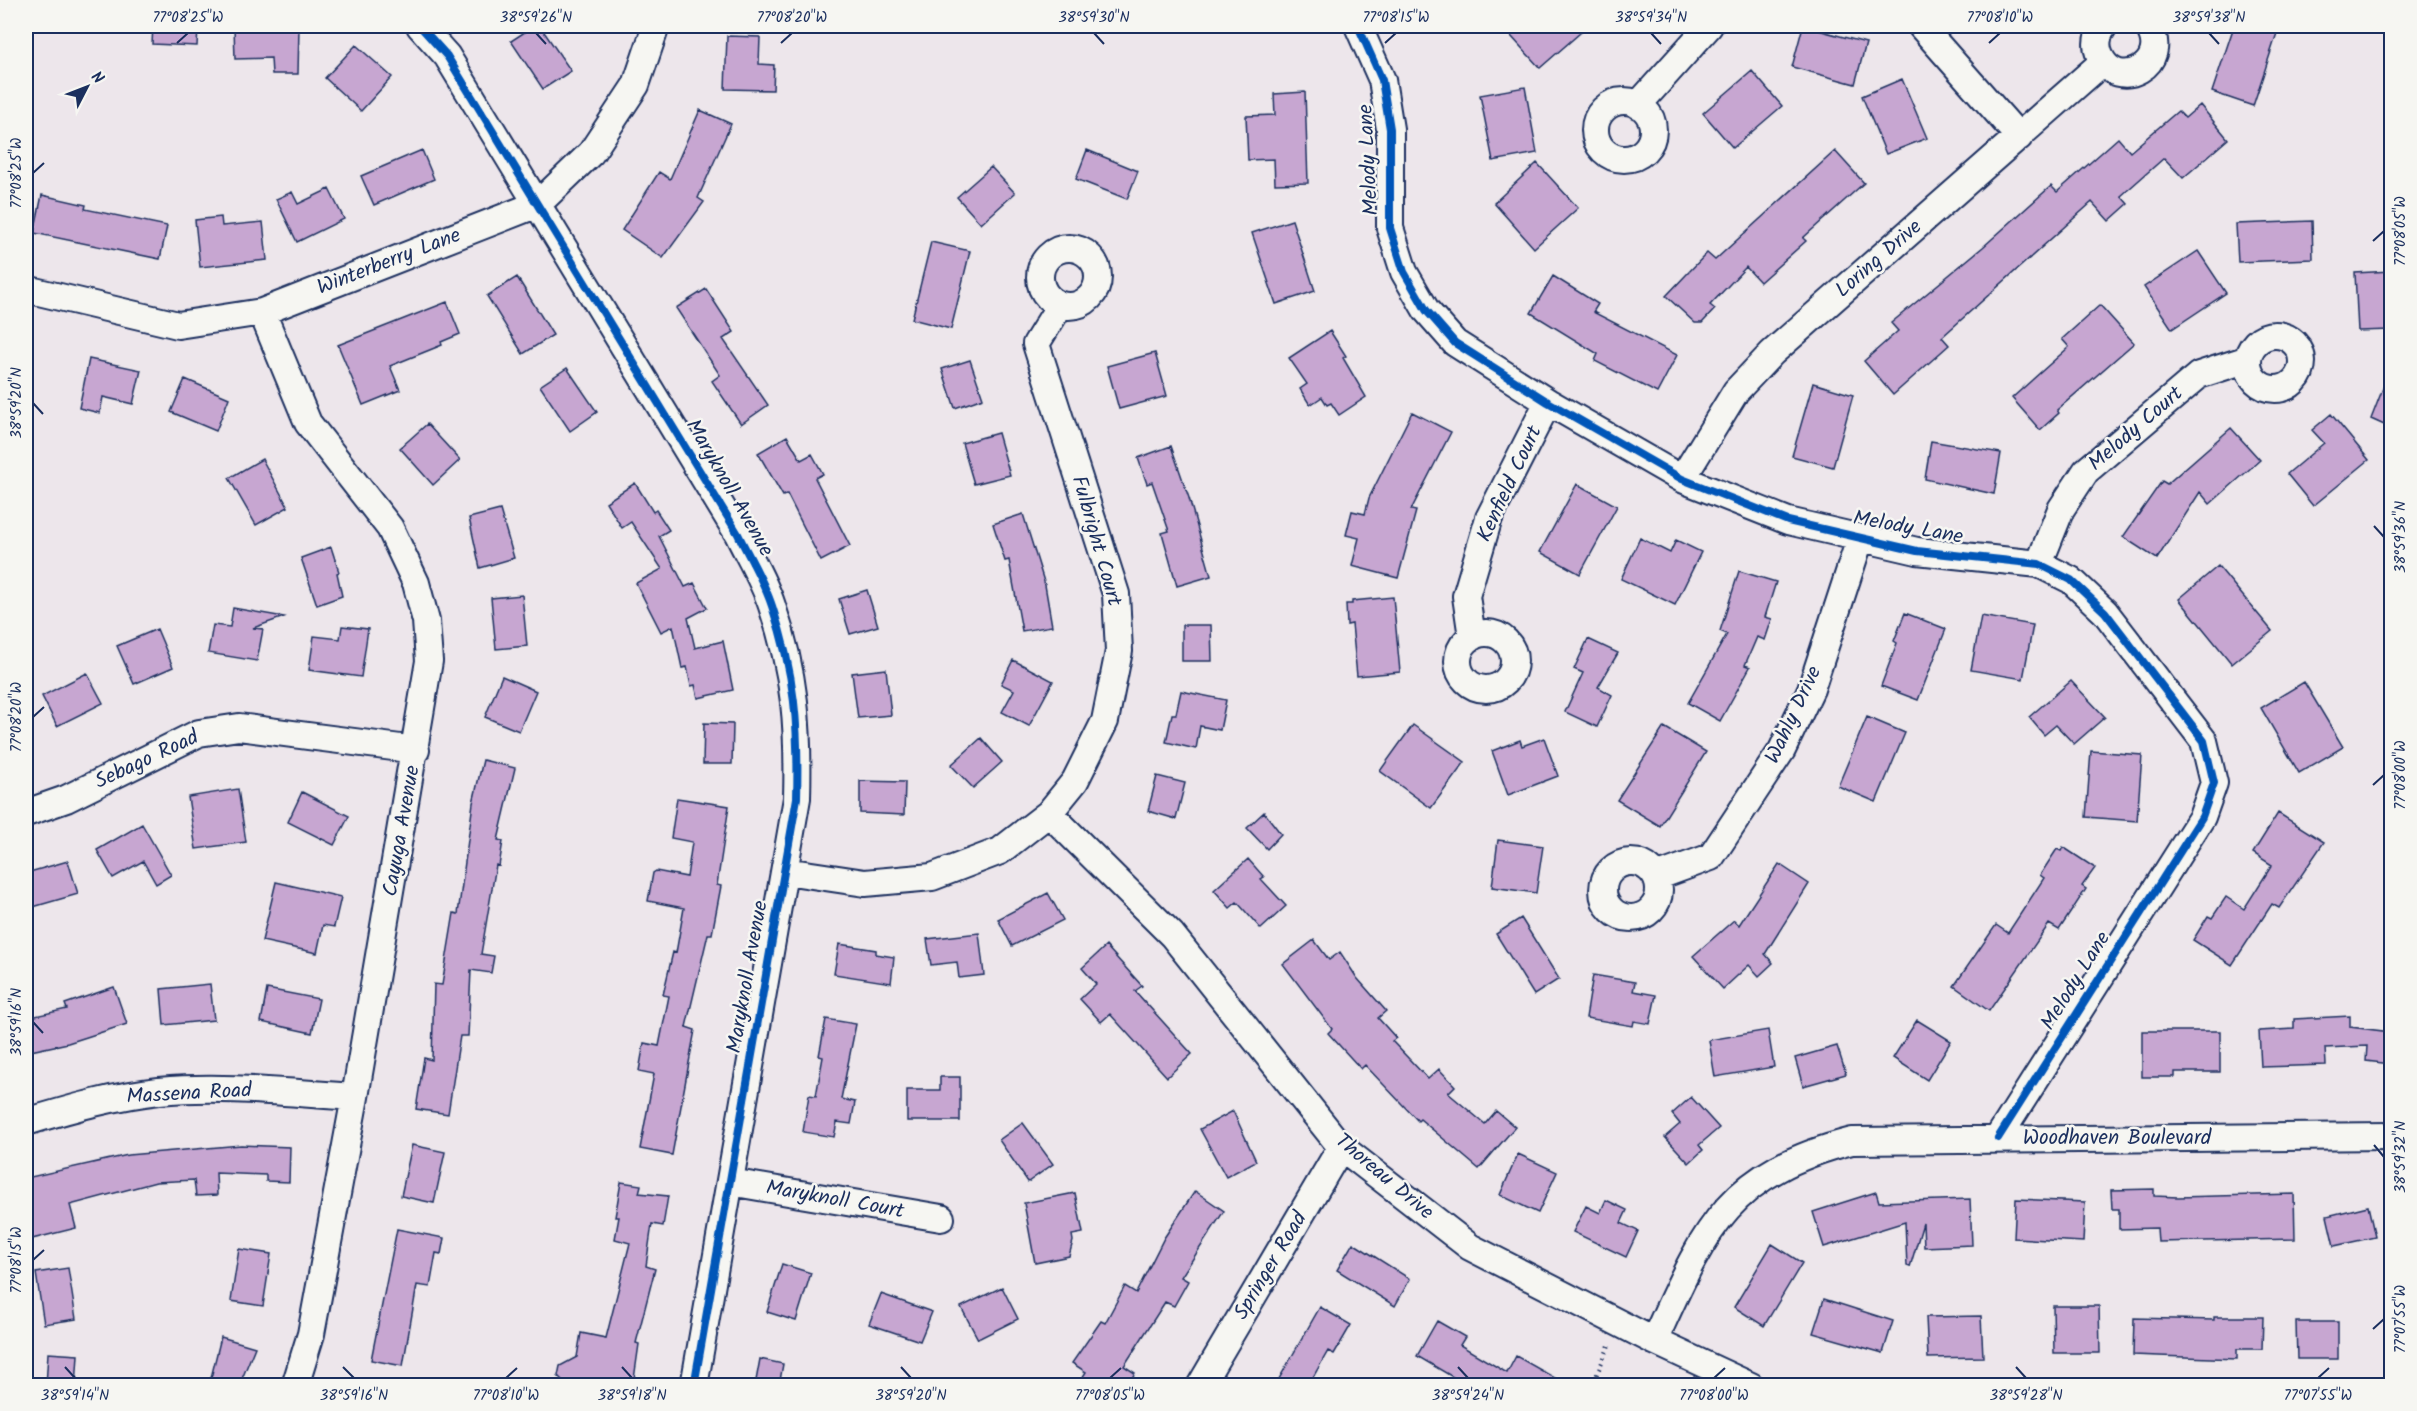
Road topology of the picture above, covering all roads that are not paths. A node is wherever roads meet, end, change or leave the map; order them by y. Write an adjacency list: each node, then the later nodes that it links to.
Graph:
1 (420, 26): 11 (street, Maryknoll Avenue)
2 (656, 26): 11 (street, Winterberry Lane)
3 (1358, 26): 16 (street, Melody Lane)
4 (1709, 26): 9 (street)
5 (1921, 26): 10 (street)
6 (2104, 26): 8 (street)
7 (2148, 26): 8 (street)
8 (2103, 62): 10 (street, Loring Drive)
9 (1638, 105)
10 (2019, 137): 17 (street, Loring Drive)
11 (538, 204): 14 (street, Winterberry Lane); 24 (street, Maryknoll Avenue)
12 (26, 289): 14 (street, Winterberry Lane)
13 (1060, 305): 23 (street, Fulbright Court)
14 (262, 312): 21 (street, Cayuga Avenue)
15 (2248, 359): 19 (street, Melody Court)
16 (1548, 402): 17 (street, Melody Lane); 20 (street, Kenfield Court)
17 (1682, 479): 18 (street, Melody Lane)
18 (1860, 539): 19 (street, Melody Lane); 25 (street, Wahly Drive)
19 (2039, 564): 29 (street, Melody Lane)
20 (1472, 637)
21 (416, 750): 22 (street, Sebago Road); 26 (street, Cayuga Avenue)
22 (26, 813)
23 (1049, 813): 24 (street, Fulbright Court); 30 (street, Thoreau Drive)
24 (785, 871): 31 (street, Maryknoll Avenue)
25 (1656, 877)
26 (355, 1097): 27 (street, Massena Road); 34 (street, Cayuga Avenue)
27 (26, 1122)
28 (2391, 1136): 29 (street, Woodhaven Boulevard)
29 (1998, 1138): 33 (street, Woodhaven Boulevard)
30 (1341, 1147): 33 (street, Thoreau Drive); 36 (street, Springer Road)
31 (730, 1182): 32 (street, Maryknoll Court); 35 (street, Maryknoll Avenue)
32 (940, 1218)
33 (1654, 1341): 37 (street, Thoreau Drive)
34 (295, 1386)
35 (694, 1386)
36 (1200, 1386)
37 (1751, 1386)

